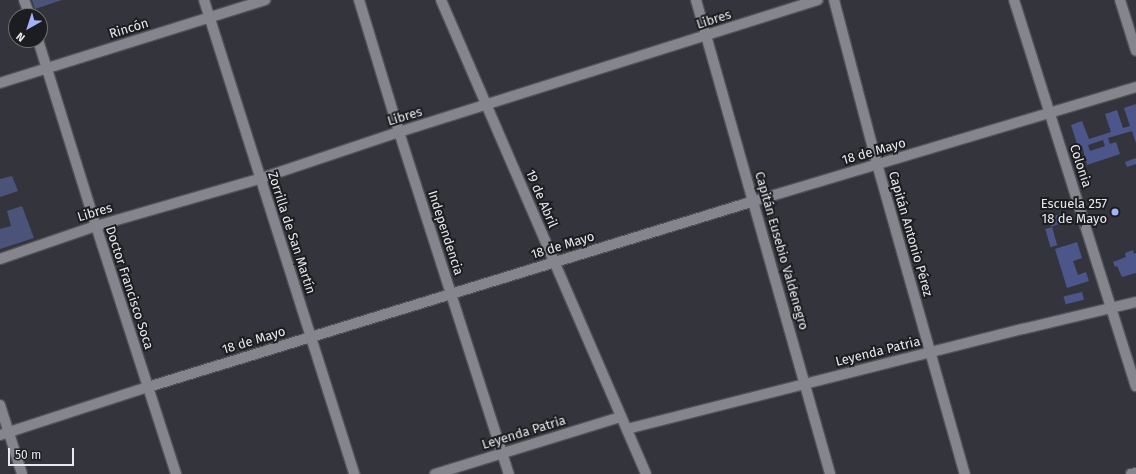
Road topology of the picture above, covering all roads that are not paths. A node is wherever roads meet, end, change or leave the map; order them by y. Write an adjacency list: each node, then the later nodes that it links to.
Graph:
1 (204, 0): 10 (street, Zorrilla de San Martín)
2 (265, 0): 10 (street, Rincón)
3 (359, 0): 19 (street, Independencia)
4 (441, 0): 17 (street, 19 de Abril)
5 (696, 0): 11 (street, Capitán Eusebio Valdenegro)
6 (818, 0): 11 (street, Libres)
7 (834, 0): 20 (street, Capitán Antonio Pérez)
8 (1014, 0): 18 (street, Colonia)
9 (1120, 0): 13 (street)
10 (209, 17): 14 (street, Rincón); 21 (street, Zorrilla de San Martín)
11 (706, 36): 17 (street, Libres); 22 (street, Capitán Eusebio Valdenegro)
12 (41, 48): 14 (street, Doctor Francisco Soca)
13 (1136, 51)
14 (47, 68): 15 (street, Rincón); 23 (street, Doctor Francisco Soca)
15 (0, 83)
16 (1136, 87): 18 (street, 18 de Mayo)
17 (487, 105): 19 (street, Libres); 25 (street, 19 de Abril)
18 (1049, 113): 20 (street, 18 de Mayo); 28 (street, Colonia)
19 (399, 132): 21 (street, Libres); 26 (street, Independencia)
20 (877, 164): 22 (street, 18 de Mayo); 30 (street, Capitán Antonio Pérez)
21 (260, 179): 23 (street, Libres); 29 (street, Zorrilla de San Martín)
22 (754, 201): 25 (street, 18 de Mayo); 31 (street, Capitán Eusebio Valdenegro)
23 (96, 226): 24 (street, Libres); 33 (street, Doctor Francisco Soca)
24 (0, 259)
25 (554, 262): 26 (street, 18 de Mayo); 35 (street, 19 de Abril)
26 (451, 294): 29 (street, 18 de Mayo); 38 (street, Independencia)
27 (1136, 302): 28 (street, Leyenda Patria)
28 (1112, 308): 30 (street, Leyenda Patria); 32 (street, Colonia)
29 (310, 338): 33 (street, 18 de Mayo); 42 (street, Zorrilla de San Martín)
30 (930, 352): 31 (street, Leyenda Patria); 47 (street, Capitán Antonio Pérez)
31 (805, 383): 36 (street, Leyenda Patria); 46 (street, Capitán Eusebio Valdenegro)
32 (1136, 386)
33 (148, 387): 37 (street, 18 de Mayo); 41 (street, Doctor Francisco Soca)
34 (0, 405): 37 (street)
35 (620, 417): 36 (street, 19 de Abril); 38 (street, Leyenda Patria)
36 (627, 429): 45 (street, 19 de Abril)
37 (4, 434): 40 (street)
38 (502, 453): 43 (street, Leyenda Patria); 44 (street, Independencia)
39 (1136, 472): 48 (street)
40 (22, 474)
41 (176, 474)
42 (354, 474)
43 (435, 474)
44 (509, 474)
45 (646, 474)
46 (830, 474)
47 (964, 474)
48 (1131, 474)

